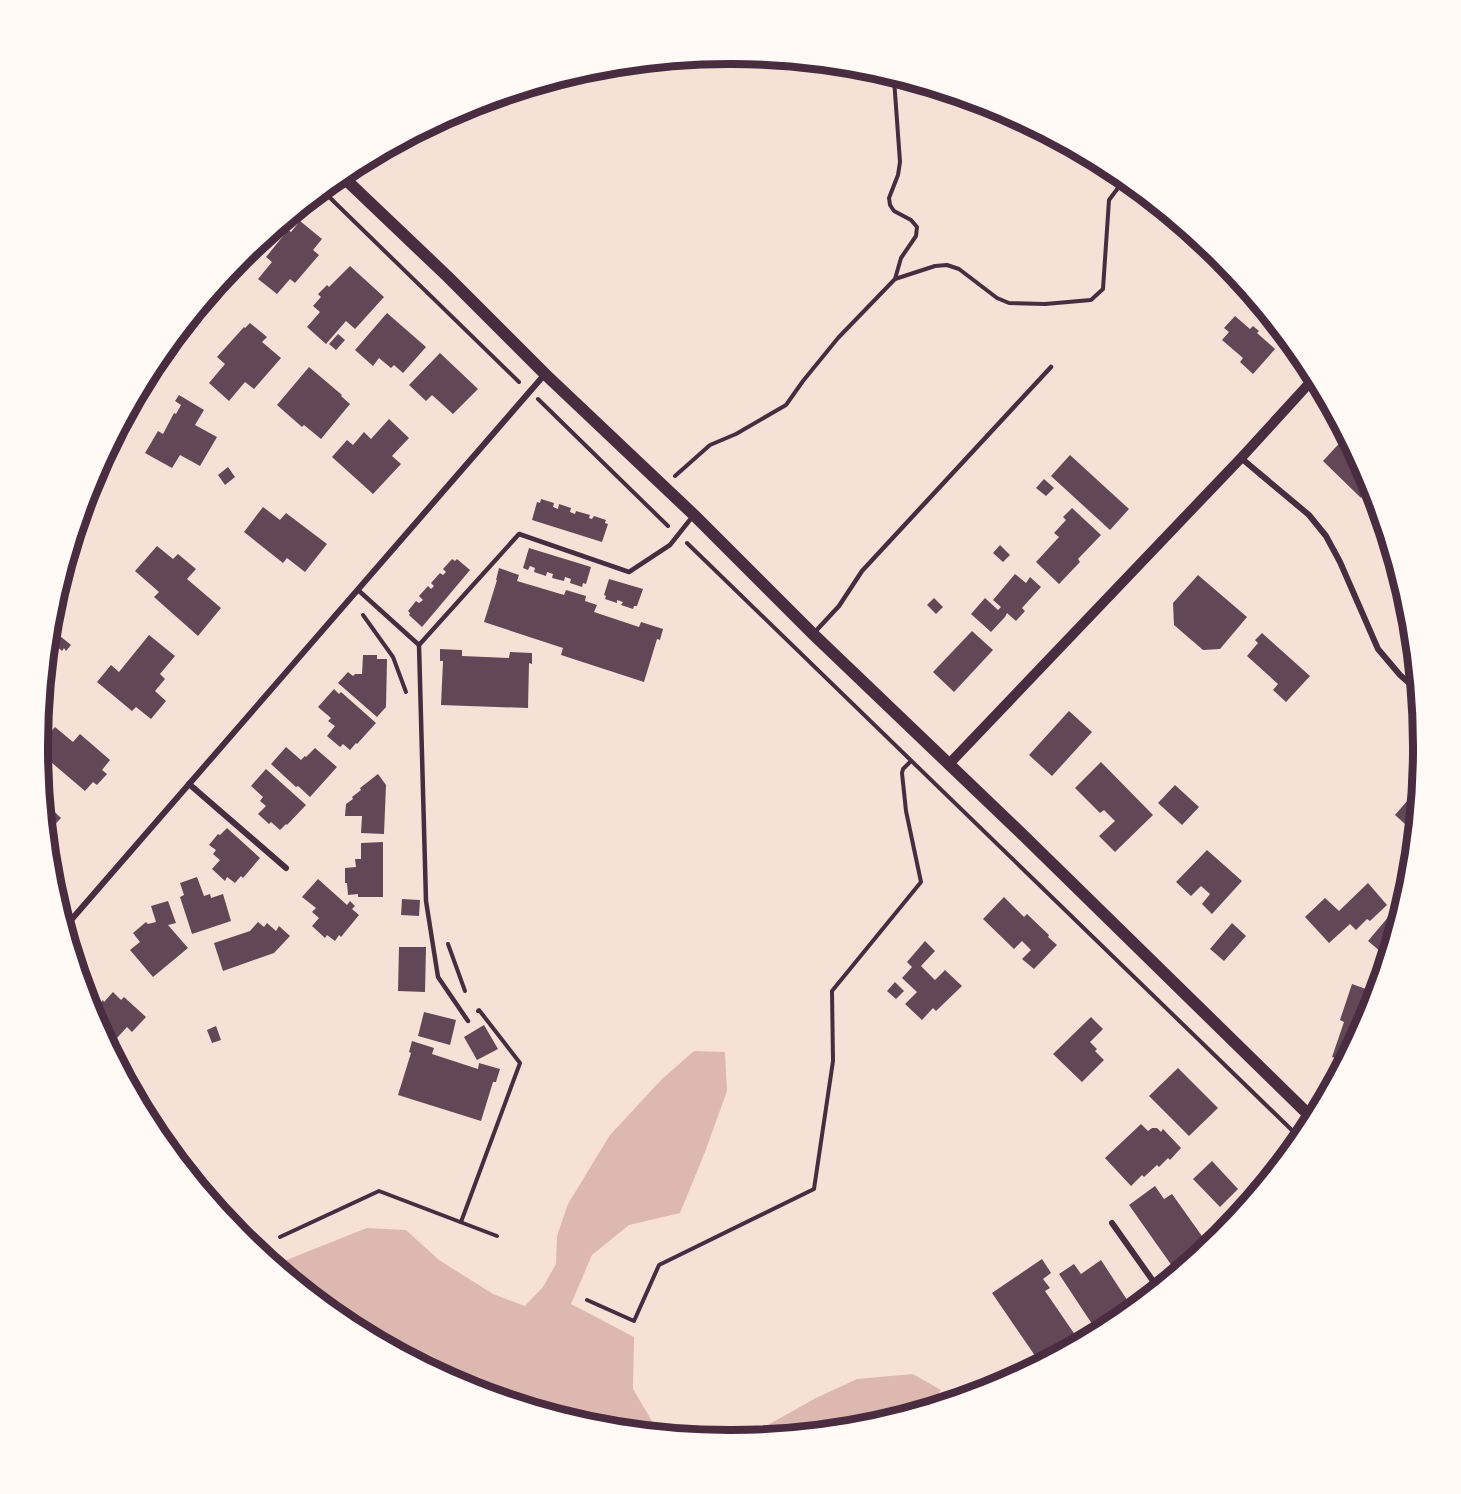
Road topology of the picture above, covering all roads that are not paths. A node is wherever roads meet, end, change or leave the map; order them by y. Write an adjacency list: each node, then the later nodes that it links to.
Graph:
1 (348, 182): 3 (main road)
2 (1051, 367): 8 (lane)
3 (545, 375): 6 (main road); 7 (street)
4 (1308, 384): 5 (street)
5 (1241, 458): 10 (street); 11 (street)
6 (694, 515): 8 (main road); 9 (lane)
7 (358, 590): 9 (lane); 12 (street)
8 (813, 634): 11 (main road)
9 (419, 645): 15 (lane)
10 (1410, 684)
11 (949, 764): 16 (main road)
12 (189, 784): 13 (street); 14 (street)
13 (286, 868)
14 (70, 920)
15 (468, 1021)
16 (1306, 1113)
17 (1112, 1223): 18 (street)
18 (1154, 1282)

